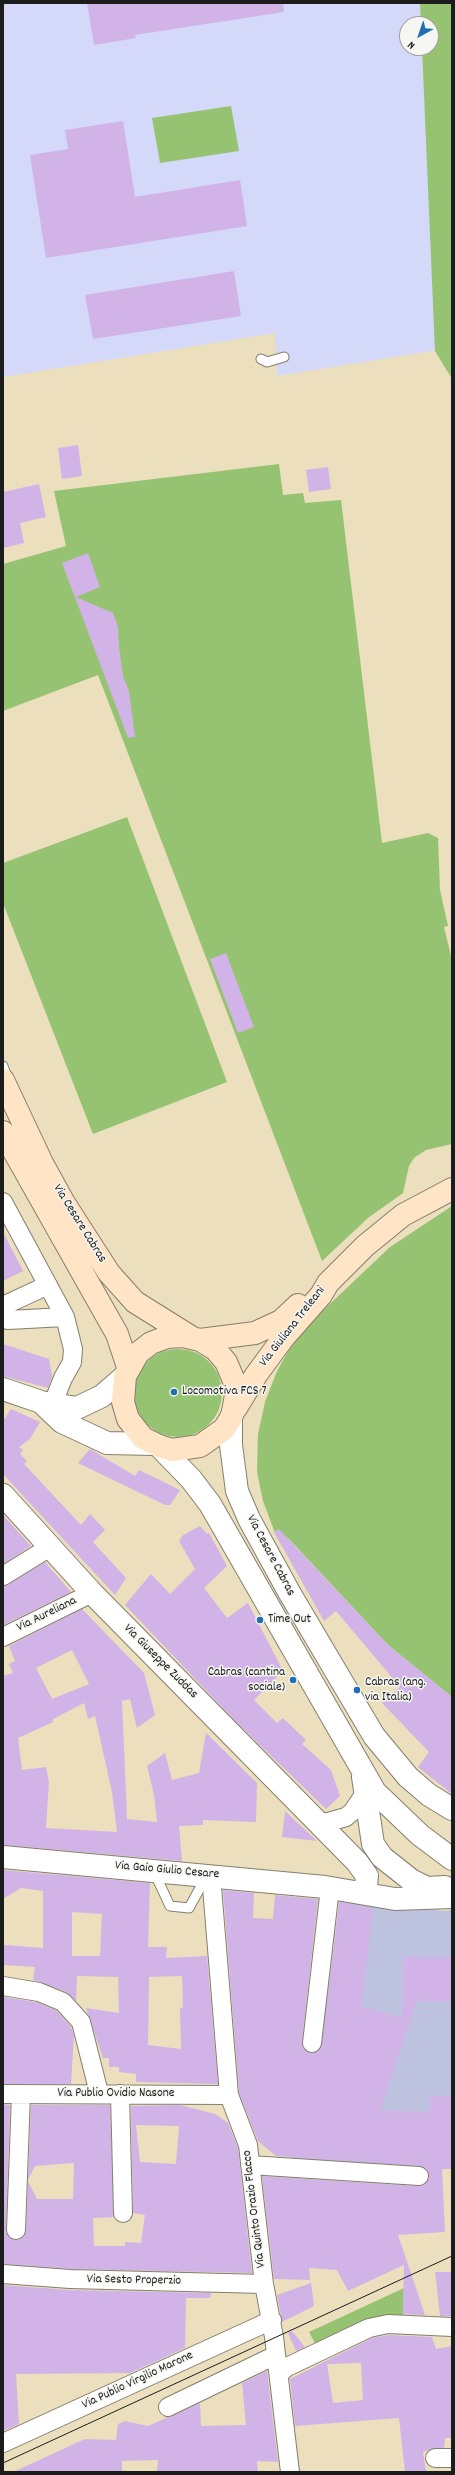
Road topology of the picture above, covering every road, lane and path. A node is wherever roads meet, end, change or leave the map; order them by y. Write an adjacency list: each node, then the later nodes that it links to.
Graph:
1 (284, 358): 2 (lane)
2 (261, 359)
3 (3, 1066): 7 (lane)
4 (3, 1080): 7 (main road, Via Cesare Cabras)
5 (3, 1132): 17 (main road, Via Cesare Cabras)
6 (452, 1189): 9 (main road, Via Giuliana Treleani)
7 (60, 1194): 13 (main road, Via Cesare Cabras)
8 (3, 1202): 10 (street)
9 (328, 1284): 15 (main road, Via Giuliana Treleani); 20 (main road, Via Giuliana Treleani)
10 (48, 1285): 11 (street); 14 (street)
11 (3, 1306)
12 (3, 1314): 14 (street)
13 (156, 1316): 15 (main road, Via Giuliana Treleani); 16 (main road, Via Cesare Cabras)
14 (65, 1317): 19 (street)
15 (240, 1335): 16 (main road, Via Giuliana Treleani)
16 (195, 1339): 17 (main road); 20 (main road)
17 (126, 1371): 19 (street); 21 (main road)
18 (3, 1389): 19 (street)
19 (47, 1402): 21 (street)
20 (232, 1415): 21 (main road); 28 (street, Via Cesare Cabras)
21 (156, 1445): 27 (street, Via Cesare Cabras)
22 (3, 1496): 23 (street, Via Giuseppe Zuddas)
23 (50, 1548): 24 (street); 25 (street, Via Giuseppe Zuddas)
24 (3, 1576)
25 (92, 1593): 26 (street, Via Aureliana); 29 (street, Via Giuseppe Zuddas)
26 (3, 1637)
27 (364, 1784): 29 (street); 30 (street, Via Cesare Cabras); 32 (street, Via Cesare Cabras)
28 (452, 1809)
29 (321, 1824): 33 (street, Via Giuseppe Zuddas)
30 (374, 1844): 33 (street); 36 (street, Via Cesare Cabras)
31 (3, 1857): 34 (street, Via Gaio Giulio Cesare)
32 (452, 1860)
33 (361, 1868): 37 (street); 38 (street, Via Giuseppe Zuddas)
34 (154, 1870): 35 (street, Via Gaio Giulio Cesare); 35 (lane)
35 (209, 1875): 37 (street, Via Gaio Giulio Cesare); 45 (street, Via Quinto Orazio Flacco)
36 (452, 1887)
37 (330, 1888): 38 (street); 41 (street)
38 (360, 1893): 39 (street)
39 (452, 1897)
40 (3, 1986): 42 (street)
41 (312, 2043)
42 (99, 2093): 43 (street, Via Publio Ovidio Nasone); 44 (street, Via Publio Ovidio Nasone)
43 (12, 2094): 49 (street)
44 (120, 2094): 45 (street, Via Publio Ovidio Nasone); 48 (street)
45 (229, 2095): 46 (street, Via Quinto Orazio Flacco)
46 (250, 2165): 47 (street); 51 (street, Via Quinto Orazio Flacco)
47 (419, 2176)
48 (123, 2213)
49 (16, 2230)
50 (3, 2274): 51 (street, Via Sesto Properzio)
51 (264, 2284): 52 (street, Via Quinto Orazio Flacco)
52 (272, 2320): 54 (street, Via Quinto Orazio Flacco); 57 (street, Via Publio Virgilio Marone)
53 (452, 2327): 55 (street)
54 (276, 2355): 55 (street, Via Quinto Orazio Flacco); 56 (street)
55 (279, 2374): 58 (street, Via Quinto Orazio Flacco)
56 (168, 2407)
57 (3, 2443)
58 (290, 2472)

